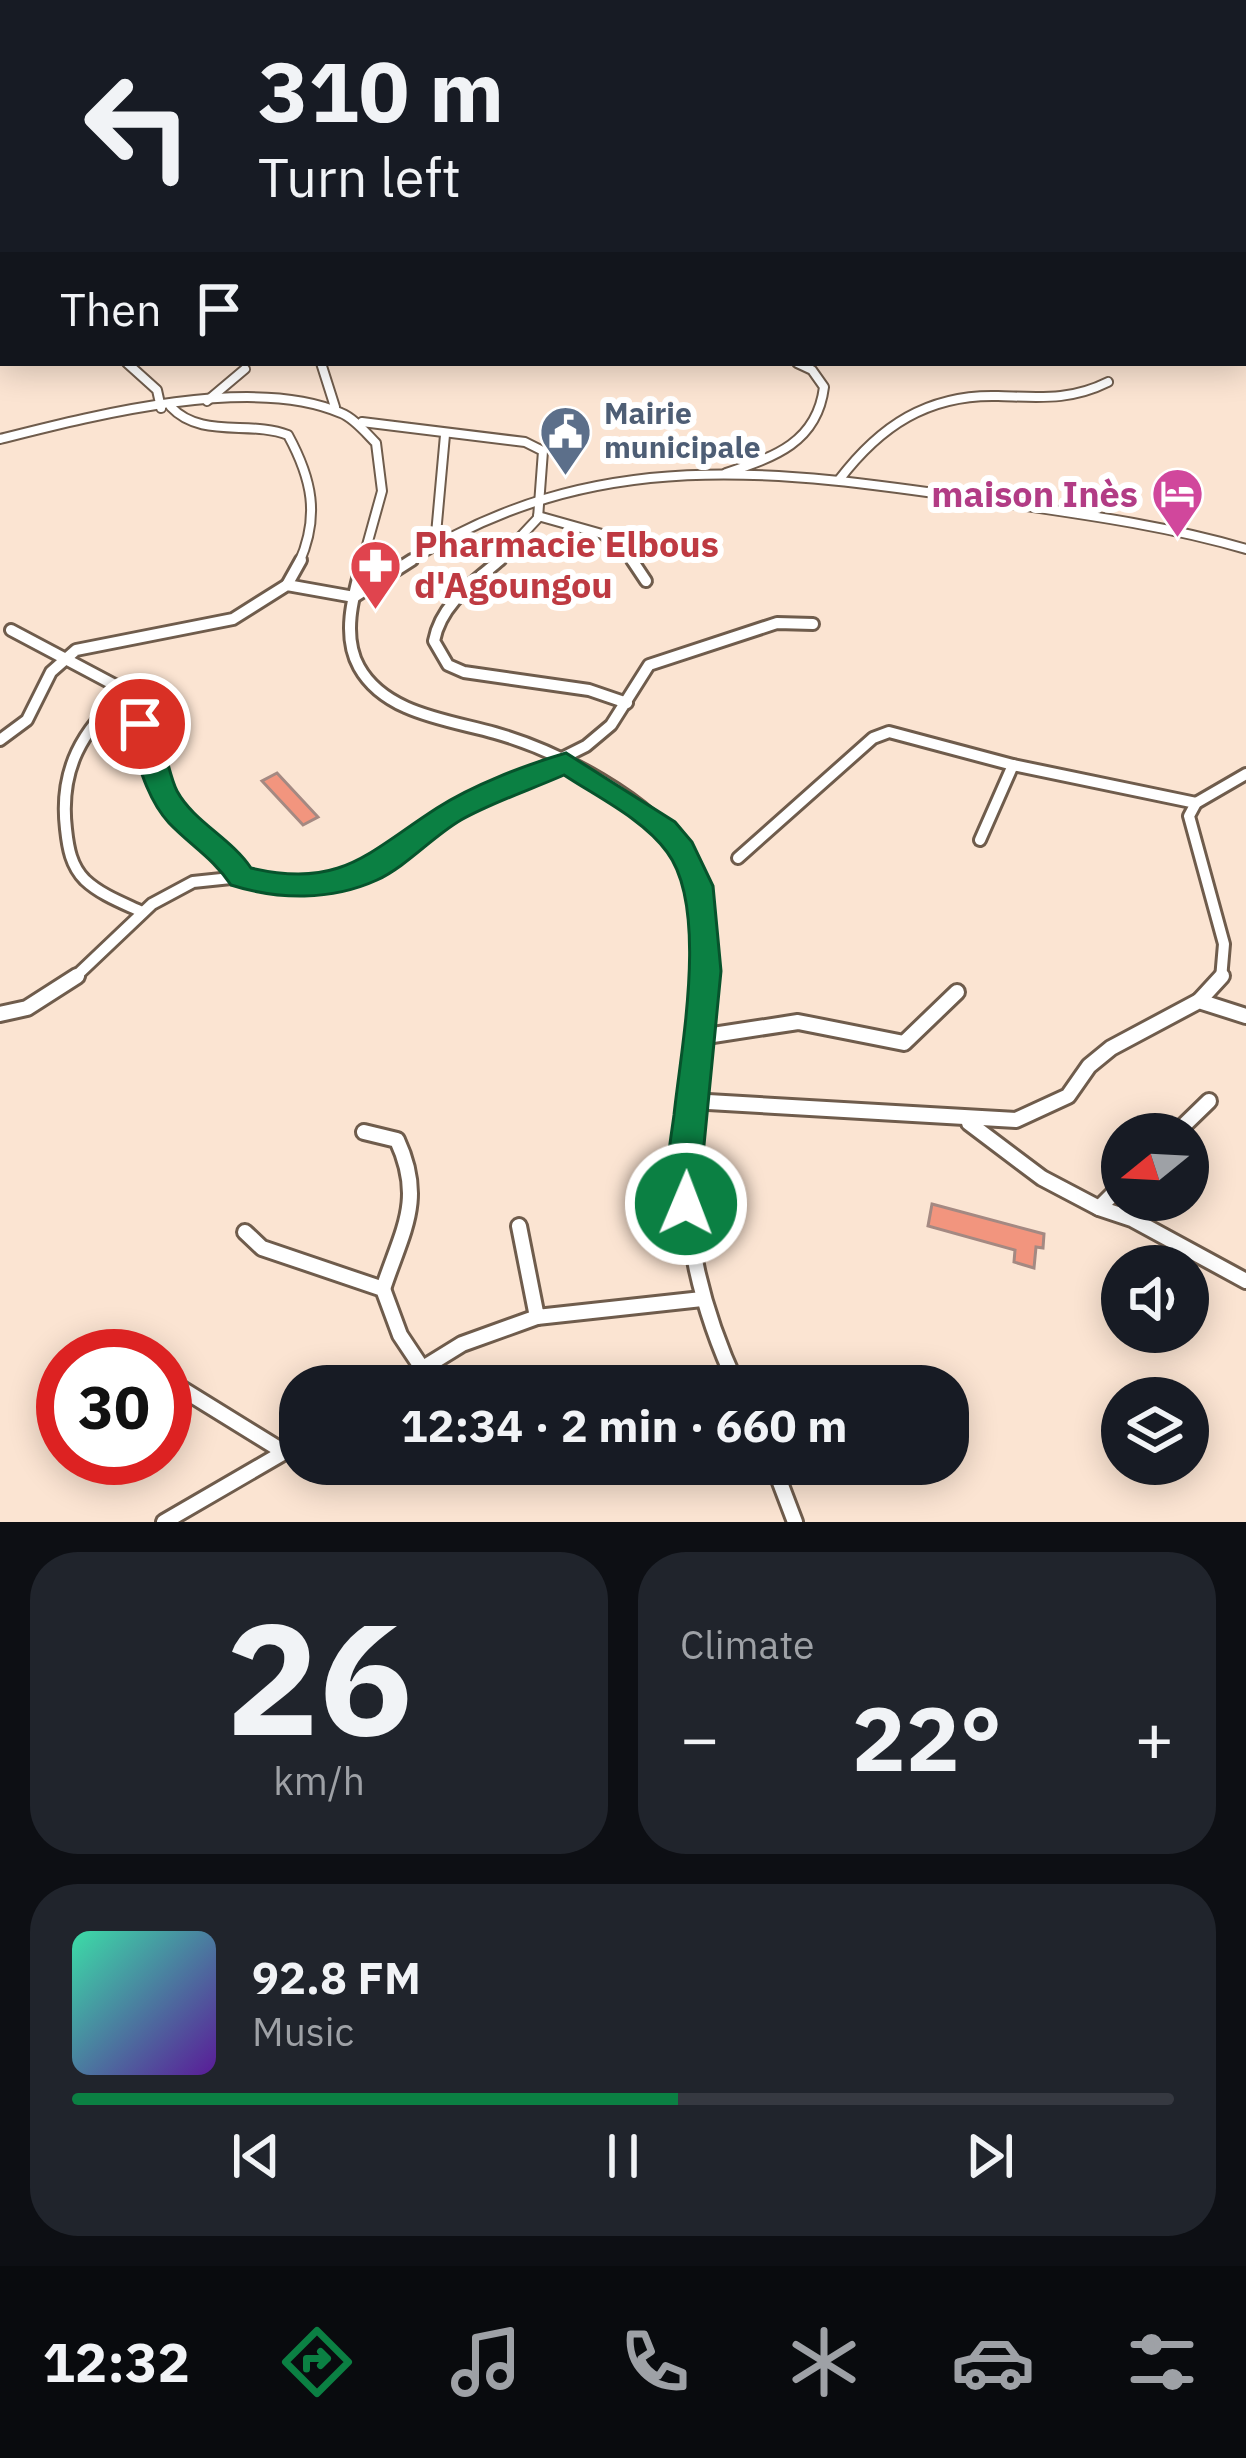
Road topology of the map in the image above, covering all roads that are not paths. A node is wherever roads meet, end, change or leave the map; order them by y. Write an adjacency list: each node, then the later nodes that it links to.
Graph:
1 (130, 366): 8 (street)
2 (322, 366): 7 (street)
3 (803, 366): 12 (street)
4 (245, 369): 6 (street)
5 (1108, 382): 13 (street)
6 (205, 403): 7 (street); 8 (street)
7 (335, 407): 9 (street)
8 (166, 408): 11 (street); 19 (street)
9 (362, 422): 10 (street); 20 (street)
10 (446, 435): 14 (street); 16 (street)
11 (0, 439)
12 (723, 474): 13 (street); 14 (street)
13 (839, 480): 17 (street)
14 (543, 499): 15 (street); 16 (street)
15 (538, 516): 18 (street); 25 (street)
16 (435, 544): 20 (street)
17 (1246, 549)
18 (646, 581)
19 (287, 585): 20 (street); 23 (street)
20 (354, 597): 27 (street)
21 (813, 624): 25 (street)
22 (11, 630): 23 (street)
23 (66, 658): 24 (street); 26 (street)
24 (126, 691): 33 (street); 34 (street)
25 (627, 703): 27 (street)
26 (0, 740)
27 (566, 763): 33 (street); 39 (street)
28 (1013, 765): 30 (street); 31 (street); 32 (street)
29 (1246, 774): 30 (street)
30 (1196, 803): 36 (street)
31 (980, 840)
32 (738, 858)
33 (241, 877): 34 (street)
34 (142, 912): 37 (street)
35 (957, 992): 39 (street)
36 (1199, 1001): 38 (street); 43 (street)
37 (0, 1014)
38 (1246, 1016)
39 (700, 1037): 41 (street)
40 (1209, 1101): 42 (street)
41 (691, 1102): 43 (street); 50 (street)
42 (1196, 1113)
43 (966, 1121): 45 (street)
44 (364, 1132): 49 (street)
45 (1099, 1208): 48 (street)
46 (519, 1226): 51 (street)
47 (245, 1232): 49 (street)
48 (1246, 1282)
49 (383, 1289): 52 (street)
50 (702, 1299): 51 (street); 54 (street)
51 (538, 1317): 53 (street)
52 (420, 1365)
53 (428, 1365)
54 (729, 1365)
55 (192, 1394): 56 (street)
56 (279, 1440)
57 (279, 1456): 59 (street)
58 (781, 1485): 60 (street)
59 (164, 1522)
60 (795, 1522)

